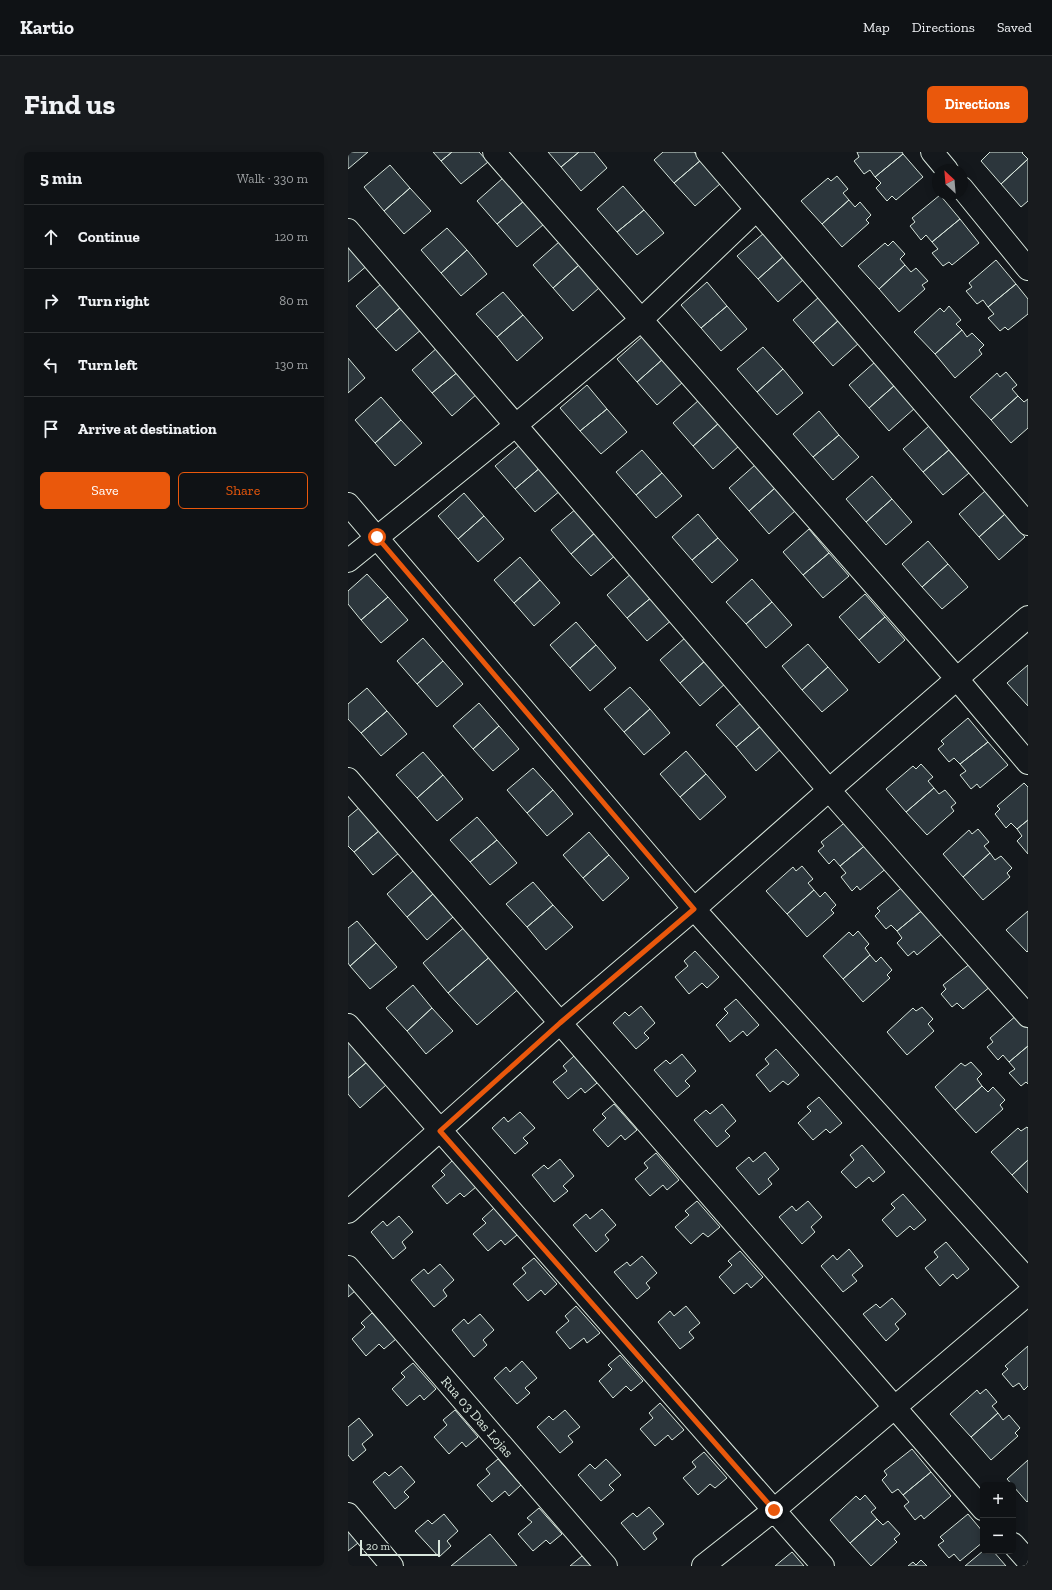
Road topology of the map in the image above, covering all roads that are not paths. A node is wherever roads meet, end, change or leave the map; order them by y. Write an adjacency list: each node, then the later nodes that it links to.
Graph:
1 (494, 152): 9 (street)
2 (707, 152): 6 (street)
3 (932, 152): 4 (street)
4 (942, 164)
5 (968, 195): 8 (street)
6 (756, 210): 9 (street); 12 (street)
7 (348, 230): 10 (street)
8 (1028, 269)
9 (640, 320): 10 (street); 16 (street)
10 (516, 426): 13 (street); 19 (street)
11 (348, 504): 13 (street)
12 (1028, 524)
13 (377, 537): 14 (street); 20 (street)
14 (348, 561)
15 (1028, 617): 16 (street)
16 (957, 679): 17 (street); 19 (street)
17 (1028, 762)
18 (348, 779): 22 (street)
19 (829, 790): 20 (street); 21 (street)
20 (694, 909): 22 (street); 27 (street)
21 (1028, 1016)
22 (560, 1023): 24 (street); 29 (street)
23 (348, 1025): 24 (street)
24 (440, 1131): 25 (street); 31 (street)
25 (348, 1212)
26 (348, 1267): 36 (street, Rua 03 Das Lojas)
27 (1028, 1280)
28 (1028, 1294): 29 (street)
29 (896, 1408): 30 (street); 31 (street)
30 (980, 1506)
31 (774, 1510): 37 (street); 38 (street)
32 (348, 1514): 35 (street)
33 (1016, 1547): 34 (street)
34 (1028, 1561)
35 (392, 1566)
36 (606, 1566)
37 (703, 1566)
38 (823, 1566)

